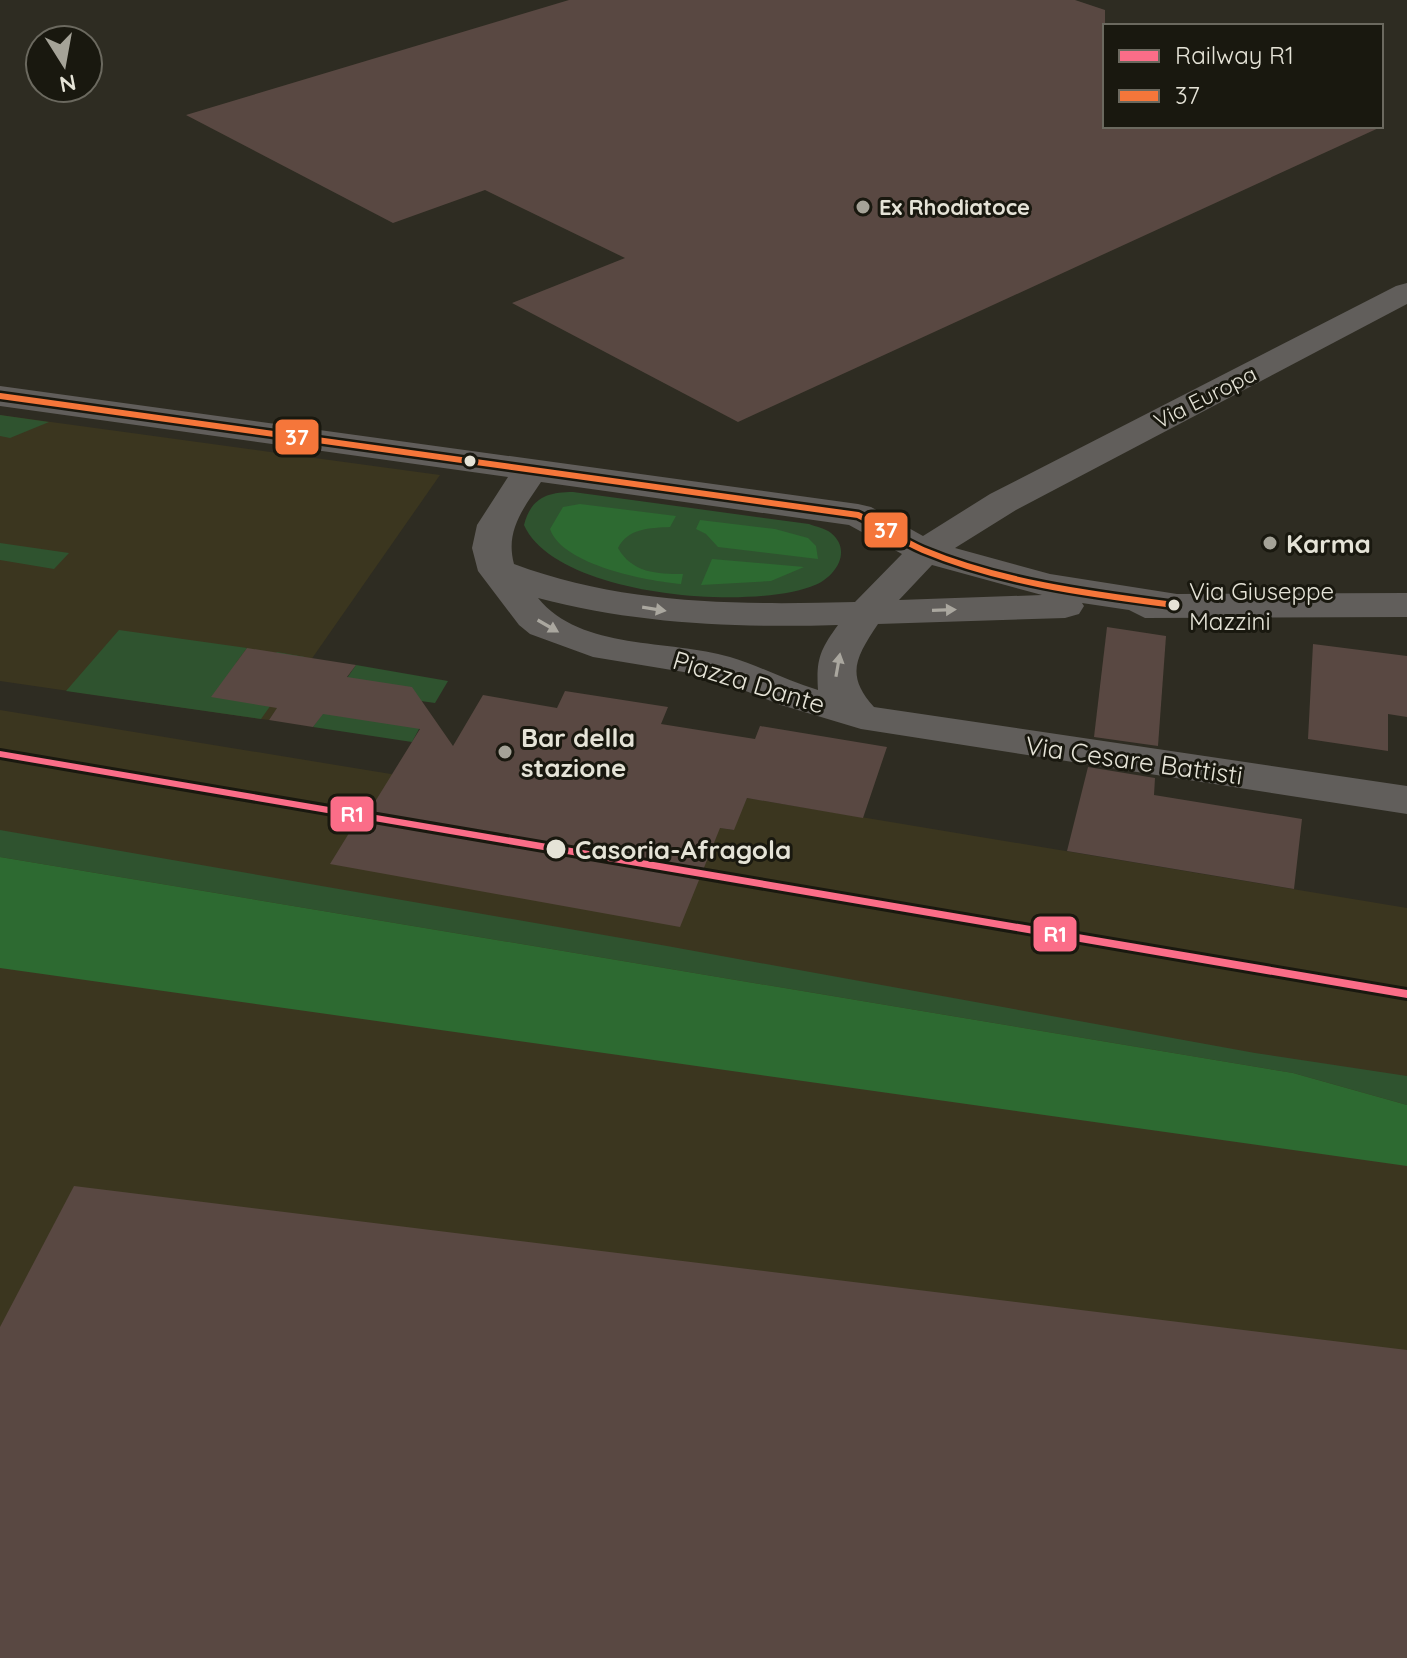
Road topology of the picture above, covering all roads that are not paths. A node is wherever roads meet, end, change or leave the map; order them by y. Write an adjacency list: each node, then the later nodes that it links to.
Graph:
1 (1407, 292): 4 (street, Via Europa)
2 (0, 396): 3 (street)
3 (531, 469): 5 (street); 7 (street)
4 (1003, 502): 5 (street, Via Europa); 6 (street, Via Europa)
5 (885, 528): 6 (street)
6 (925, 551): 8 (street); 10 (street, Piazza Dante)
7 (497, 571): 10 (street, Piazza Dante, one-way to 10); 11 (street, Piazza Dante, one-way to 11)
8 (1174, 605): 9 (street); 10 (street, one-way to 8)
9 (1407, 605)
10 (866, 613): 11 (street, Piazza Dante, one-way to 10)
11 (861, 717): 12 (street, Via Cesare Battisti)
12 (1407, 800)

